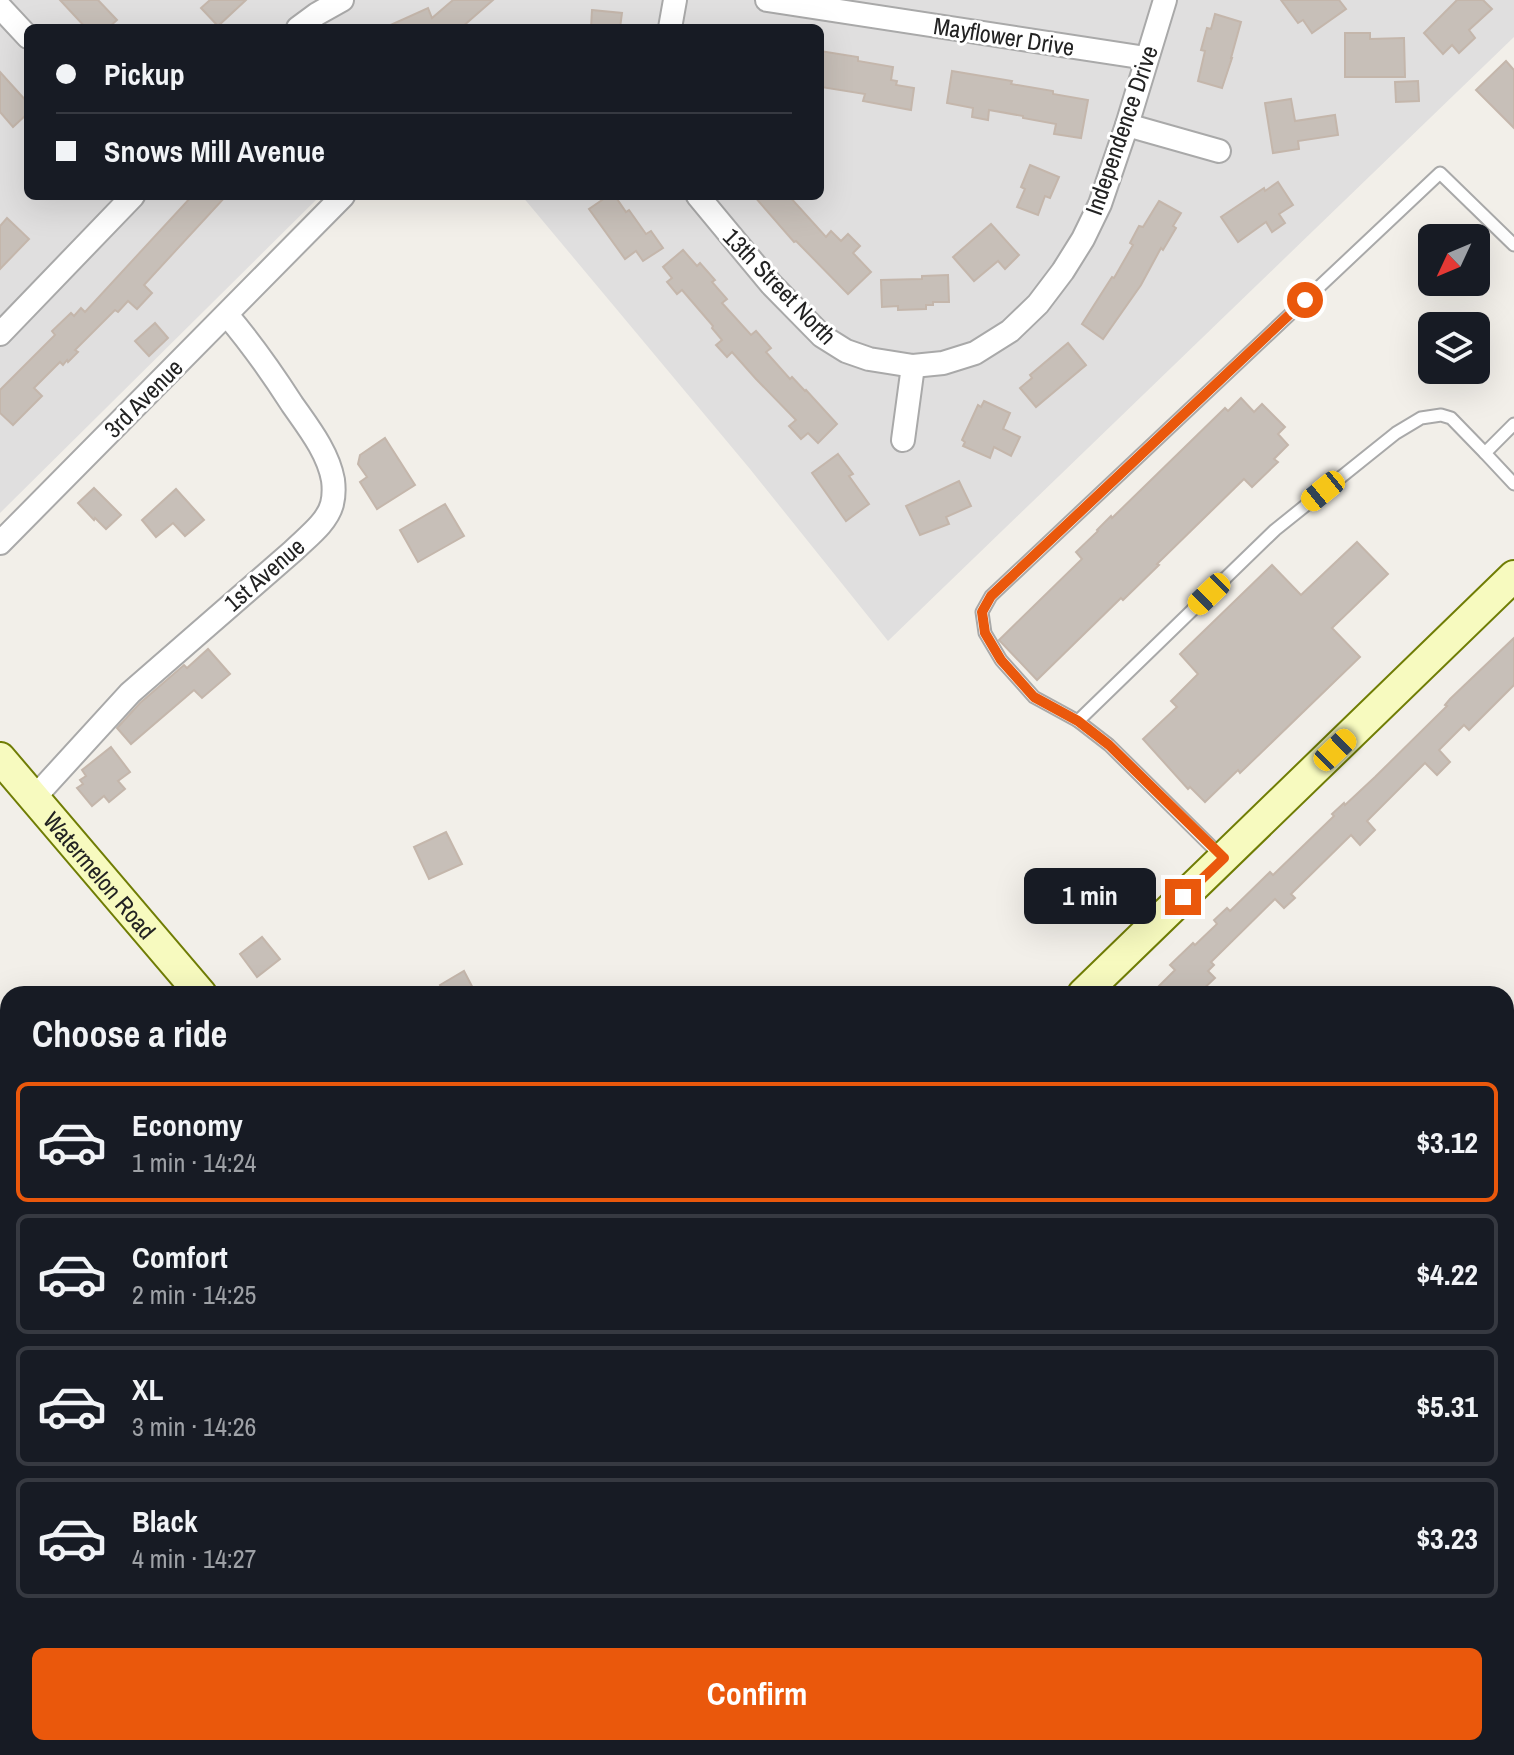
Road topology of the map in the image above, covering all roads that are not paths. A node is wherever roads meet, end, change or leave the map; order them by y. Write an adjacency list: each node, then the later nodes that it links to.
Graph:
1 (342, 0): 6 (street)
2 (675, 0): 7 (street)
3 (767, 0): 9 (street, Mayflower Drive)
4 (1165, 0): 9 (street, Independence Drive)
5 (0, 7): 8 (street)
6 (303, 24)
7 (671, 24)
8 (24, 33)
9 (1146, 58): 10 (street, Independence Drive)
10 (1127, 125): 11 (street); 17 (street, Independence Drive)
11 (1219, 151)
12 (129, 200): 18 (street)
13 (339, 200): 16 (street, 3rd Avenue)
14 (701, 200): 19 (street, 13th Street North)
15 (1514, 245): 26 (lane)
16 (227, 315): 24 (street, 3rd Avenue); 28 (street, 1st Avenue)
17 (1010, 331): 19 (street, 13th Street North)
18 (0, 334)
19 (913, 366): 21 (street)
20 (1514, 424): 22 (lane)
21 (903, 440)
22 (1485, 453): 23 (lane); 26 (lane)
23 (1514, 484)
24 (0, 543)
25 (1514, 576): 29 (main road)
26 (1078, 721): 29 (lane)
27 (0, 758): 28 (main road, Watermelon Road)
28 (34, 798): 30 (main road, Watermelon Road)
29 (1224, 858): 31 (main road)
30 (194, 986)
31 (1091, 986)

